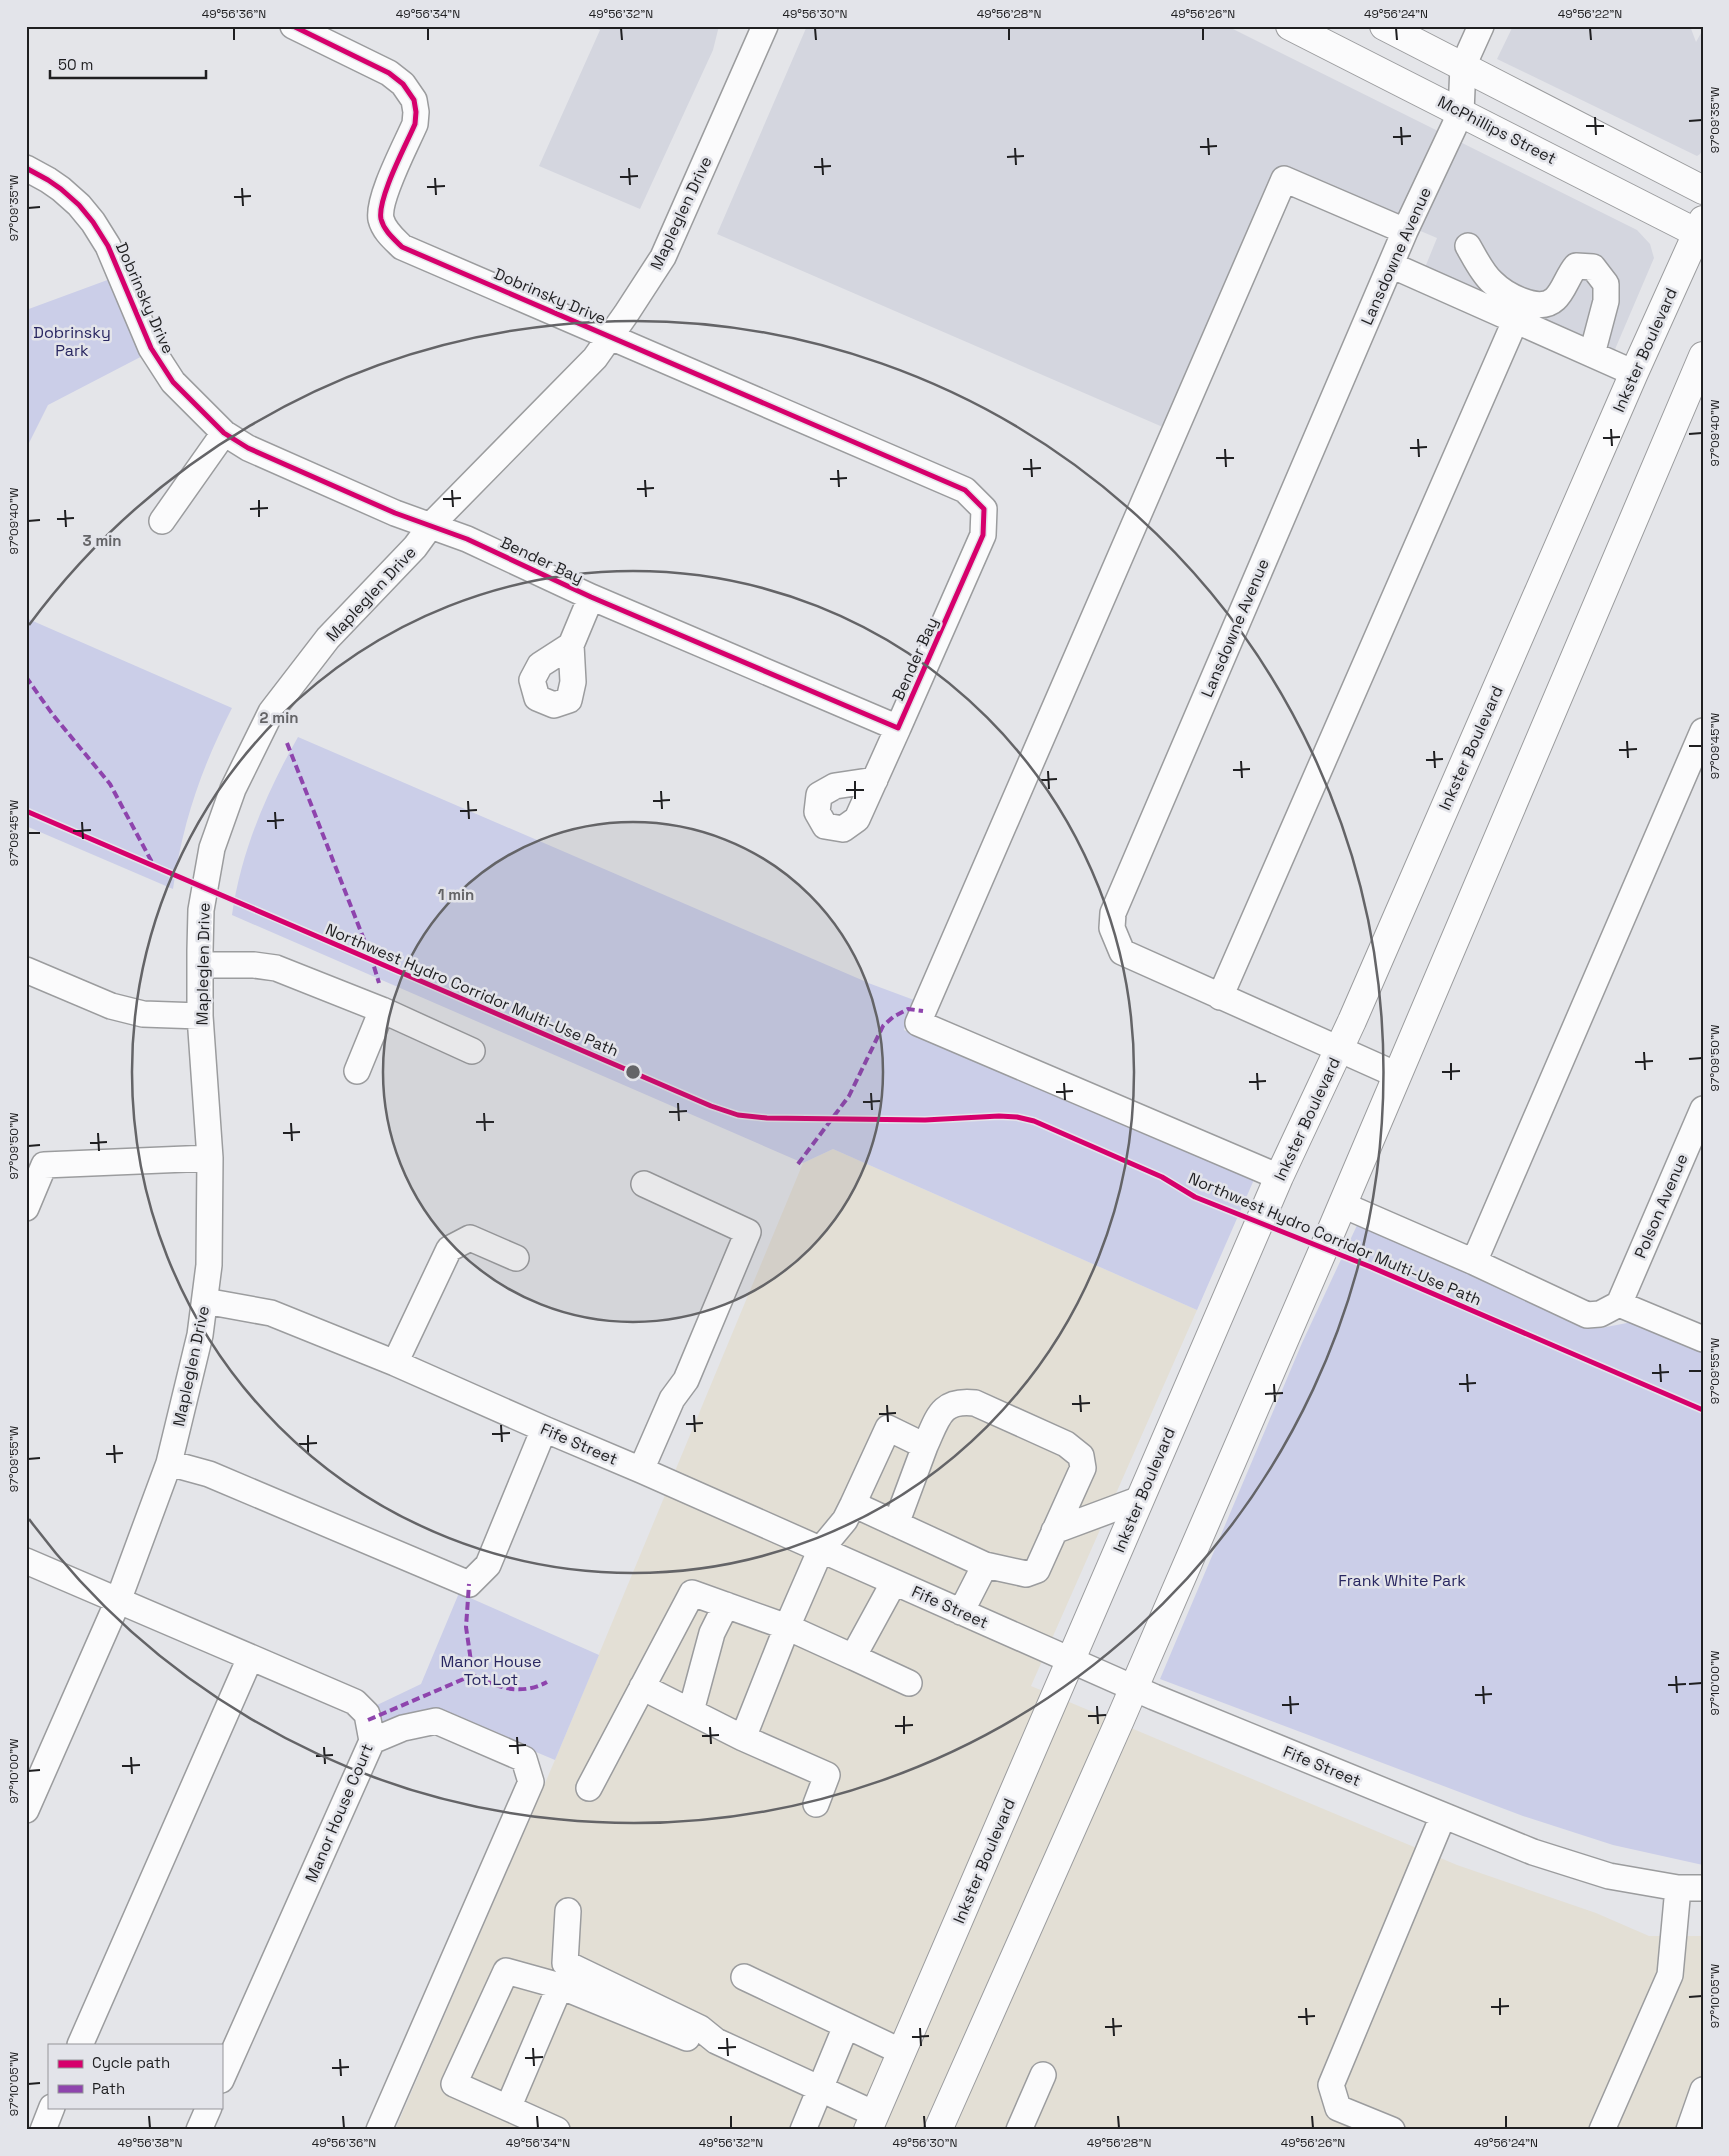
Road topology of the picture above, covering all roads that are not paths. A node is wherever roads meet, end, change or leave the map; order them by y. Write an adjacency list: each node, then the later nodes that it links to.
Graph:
1 (293, 26): 15 (street, Dobrinsky Drive)
2 (765, 26): 15 (street, Mapleglen Drive)
3 (1384, 26): 6 (main road)
4 (1481, 26): 6 (street, Lansdowne Avenue)
5 (1295, 27): 7 (main road, McPhillips Street)
6 (1464, 66): 7 (street, Lansdowne Avenue); 9 (main road)
7 (1461, 112): 10 (main road, McPhillips Street); 11 (street, Lansdowne Avenue)
8 (26, 168): 20 (street, Dobrinsky Drive)
9 (1703, 190)
10 (1701, 230): 18 (main road, Inkster Boulevard)
11 (1405, 231): 13 (street, Lansdowne Avenue); 39 (street)
12 (1468, 246): 16 (street)
13 (1391, 265): 14 (street); 30 (street, Lansdowne Avenue)
14 (1516, 319): 16 (street); 30 (street)
15 (611, 336): 22 (street, Mapleglen Drive); 25 (street, Bender Bay)
16 (1592, 354): 18 (street)
17 (1703, 356): 19 (main road)
18 (1634, 373): 33 (main road, Inkster Boulevard)
19 (1696, 390): 36 (main road)
20 (224, 433): 21 (street); 22 (street, Dobrinsky Drive)
21 (162, 521)
22 (431, 526): 23 (street, Bender Bay); 28 (street, Mapleglen Drive)
23 (591, 597): 24 (street); 25 (street, Bender Bay)
24 (571, 645)
25 (898, 728): 27 (street, Bender Bay)
26 (1703, 731): 44 (street)
27 (875, 780)
28 (200, 965): 31 (street); 32 (street, Mapleglen Drive)
29 (26, 970): 32 (street)
30 (1220, 998): 33 (street, Lansdowne Avenue)
31 (382, 1010): 34 (street); 35 (street)
32 (200, 1016): 38 (street, Mapleglen Drive)
33 (1340, 1049): 36 (street, Lansdowne Avenue); 39 (main road, Inkster Boulevard)
34 (472, 1051)
35 (357, 1071)
36 (1398, 1075): 41 (main road)
37 (1703, 1109): 46 (street, Polson Avenue)
38 (210, 1158): 42 (street); 45 (street, Mapleglen Drive)
39 (1279, 1177): 53 (main road, Inkster Boulevard)
40 (644, 1184): 52 (street)
41 (1343, 1205): 44 (street); 70 (main road)
42 (26, 1208)
43 (516, 1258): 48 (street)
44 (1474, 1262): 46 (street)
45 (205, 1301): 48 (street, Fife Street); 51 (street, Mapleglen Drive)
46 (1619, 1304): 47 (street)
47 (1703, 1339)
48 (395, 1364): 49 (street, Fife Street)
49 (544, 1430): 51 (street); 52 (street, Fife Street)
50 (925, 1446): 54 (street); 55 (street); 56 (street)
51 (169, 1463): 61 (street, Mapleglen Drive)
52 (642, 1470): 57 (street, Fife Street)
53 (1140, 1499): 56 (street); 67 (main road, Inkster Boulevard)
54 (853, 1504): 55 (street); 57 (street)
55 (896, 1524): 59 (street)
56 (1054, 1532): 59 (street)
57 (821, 1549): 60 (street, Fife Street); 64 (street)
58 (26, 1561): 61 (street, Manor House Court)
59 (985, 1565): 63 (street)
60 (894, 1582): 63 (street, Fife Street); 65 (street)
61 (118, 1601): 66 (street, Manor House Court); 76 (street, Mapleglen Drive)
62 (726, 1605): 64 (street); 69 (street); 71 (street)
63 (961, 1612): 67 (street, Fife Street)
64 (787, 1626): 65 (street); 72 (street)
65 (853, 1657): 68 (street)
66 (250, 1658): 73 (street, Manor House Court); 85 (street)
67 (1071, 1660): 70 (street, Fife Street); 86 (main road, Inkster Boulevard)
68 (909, 1683)
69 (642, 1687): 71 (street); 74 (street)
70 (1134, 1688): 77 (street, Fife Street); 100 (main road)
71 (691, 1712): 72 (street)
72 (743, 1738): 75 (street)
73 (372, 1741): 88 (street, Manor House Court); 97 (street)
74 (590, 1788)
75 (816, 1804)
76 (26, 1810)
77 (1443, 1816): 78 (street, Fife Street); 102 (street)
78 (1678, 1888): 79 (street, Fife Street); 103 (street)
79 (1703, 1888)
80 (568, 1911): 89 (street)
81 (744, 1977): 83 (street)
82 (560, 1986): 84 (street); 93 (street); 93 (street)
83 (846, 2026): 86 (street); 89 (street)
84 (687, 2038)
85 (80, 2044)
86 (902, 2052): 94 (main road, Inkster Boulevard)
87 (1043, 2075): 101 (street)
88 (222, 2078)
89 (820, 2088): 94 (street); 99 (street)
90 (1703, 2090): 104 (street)
91 (52, 2108): 95 (street)
92 (209, 2108): 96 (street)
93 (508, 2108): 98 (street)
94 (872, 2122)
95 (42, 2130)
96 (199, 2130)
97 (379, 2130)
98 (557, 2130)
99 (803, 2130)
100 (938, 2130)
101 (1019, 2130)
102 (1392, 2130)
103 (1602, 2130)
104 (1689, 2130)

